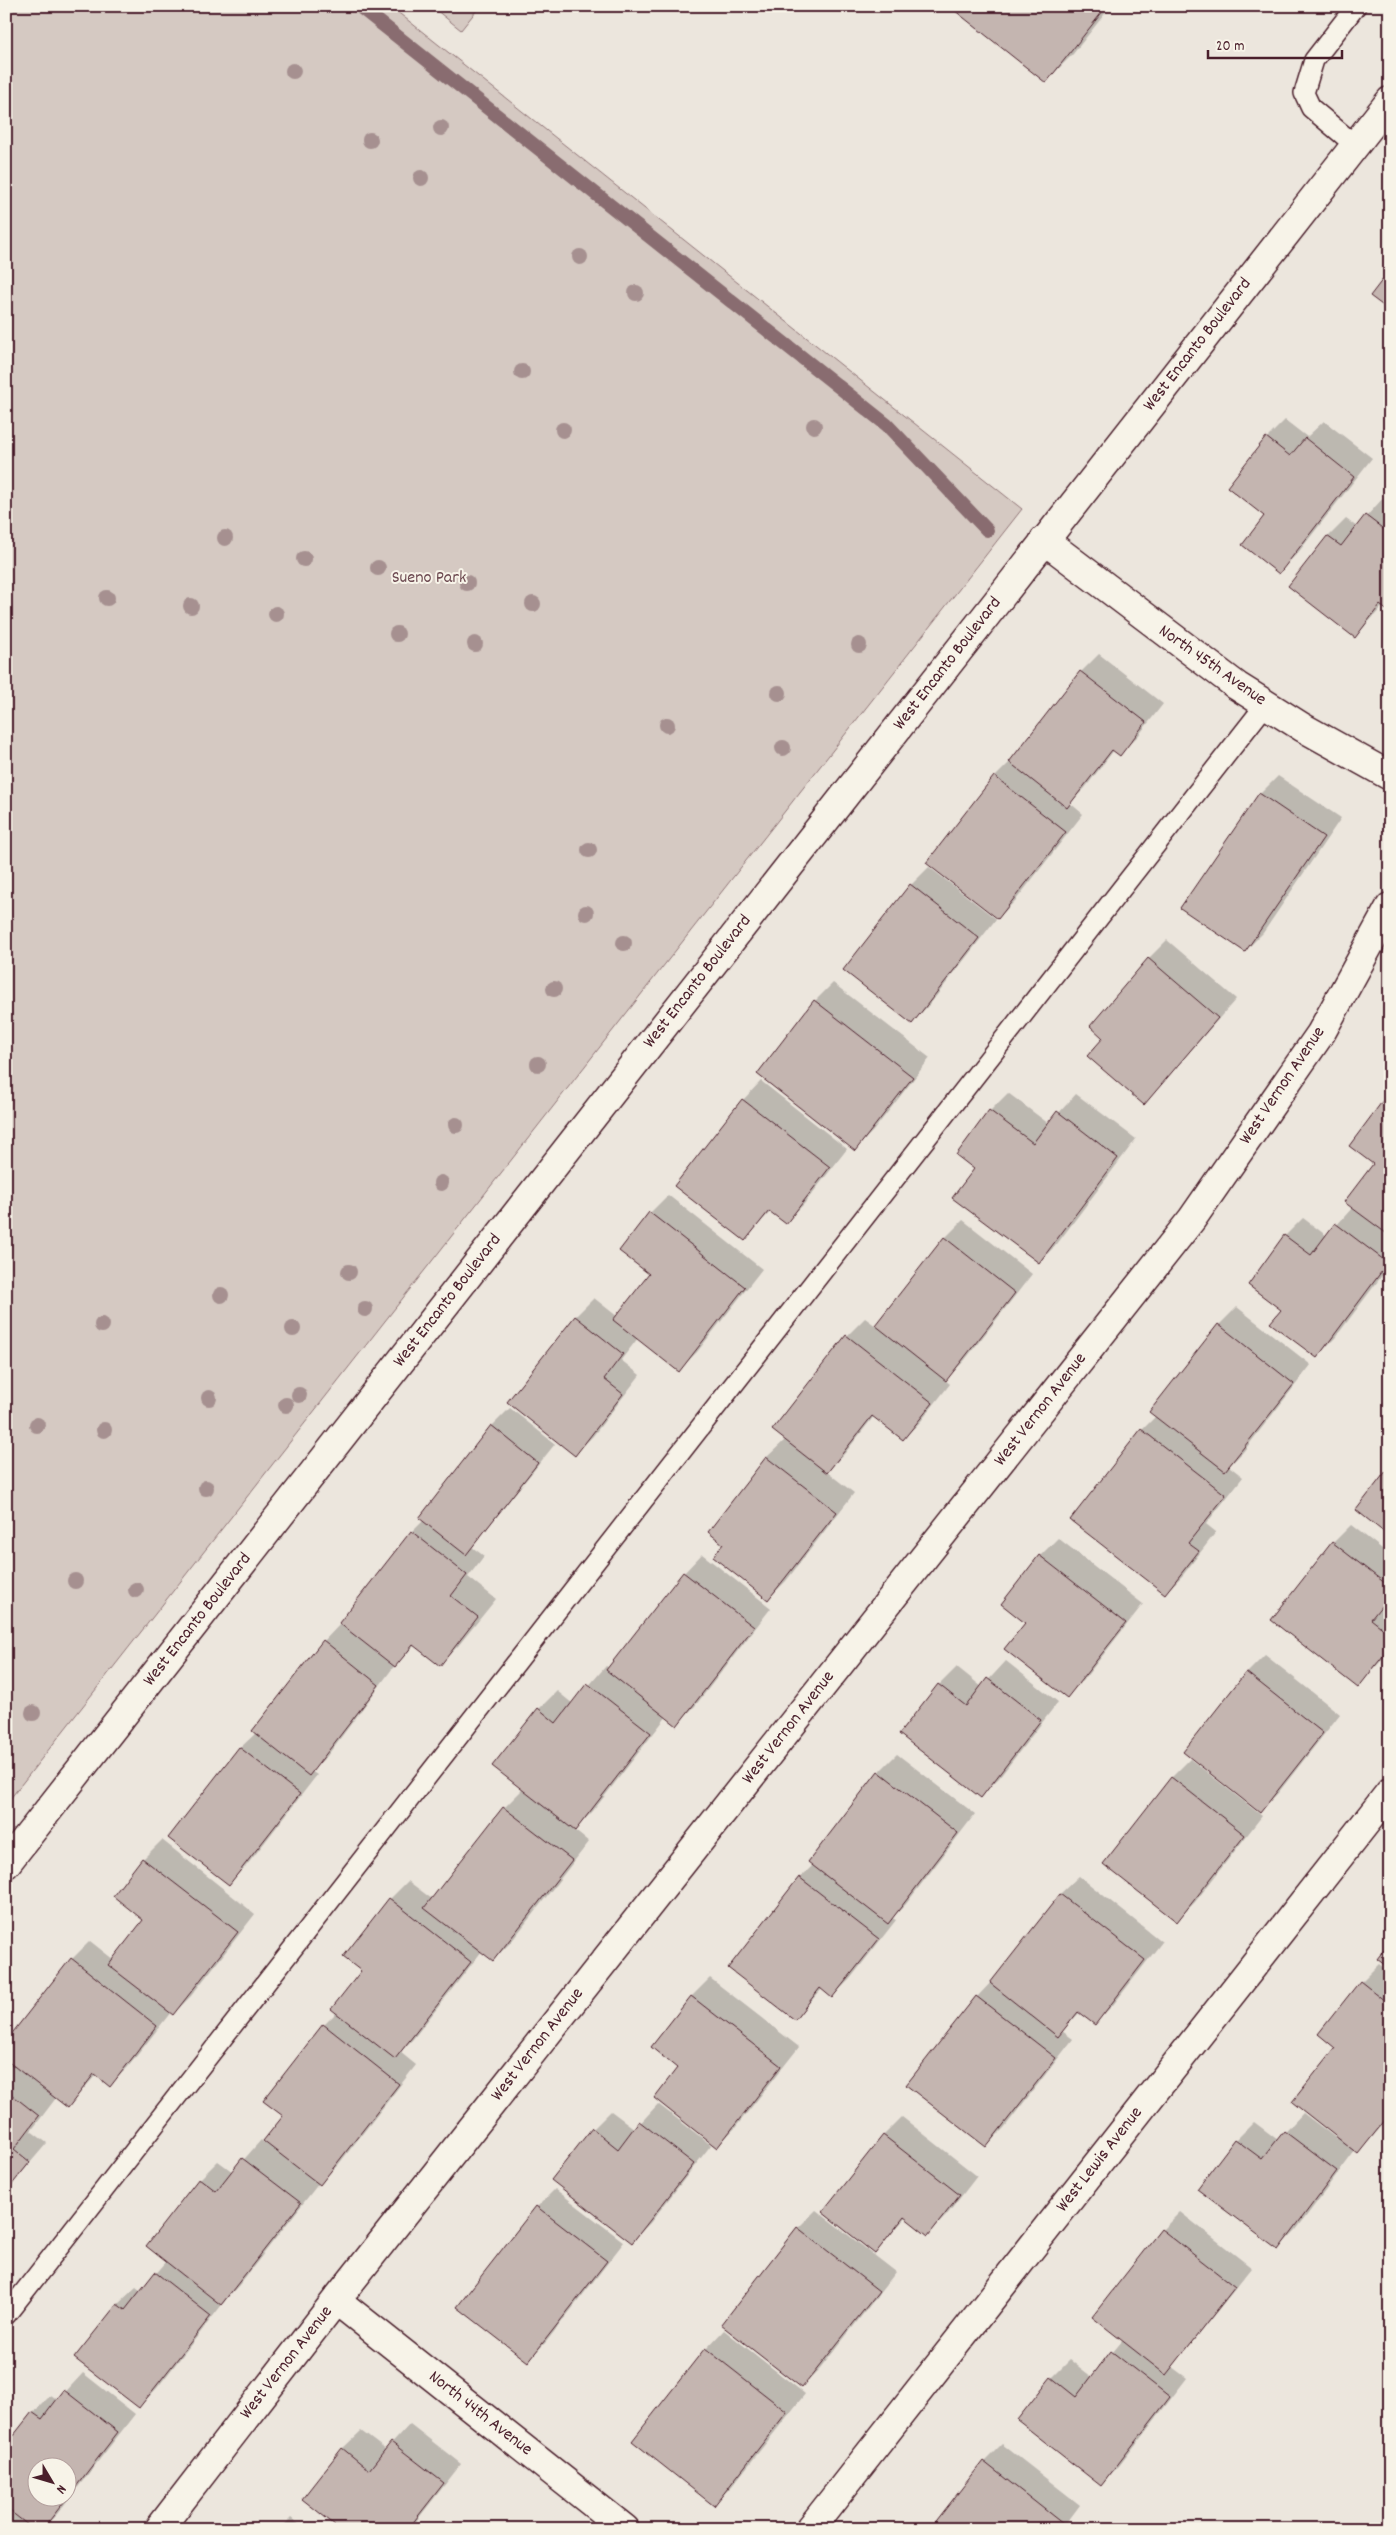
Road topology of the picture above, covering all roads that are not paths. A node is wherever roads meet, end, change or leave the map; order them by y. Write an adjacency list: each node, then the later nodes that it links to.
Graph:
1 (1356, 6): 3 (lane)
2 (1390, 101): 3 (street, West Encanto Boulevard)
3 (1355, 145): 4 (street, West Encanto Boulevard)
4 (1044, 540): 5 (street, North 45th Avenue); 9 (street, West Encanto Boulevard)
5 (1266, 704): 6 (street, North 45th Avenue); 11 (lane)
6 (1390, 776)
7 (1390, 906): 10 (street, West Vernon Avenue)
8 (1390, 1792): 14 (street, West Lewis Avenue)
9 (6, 1864)
10 (336, 2300): 12 (street, West Vernon Avenue); 13 (street, North 44th Avenue)
11 (6, 2315)
12 (159, 2529)
13 (625, 2529)
14 (810, 2529)

